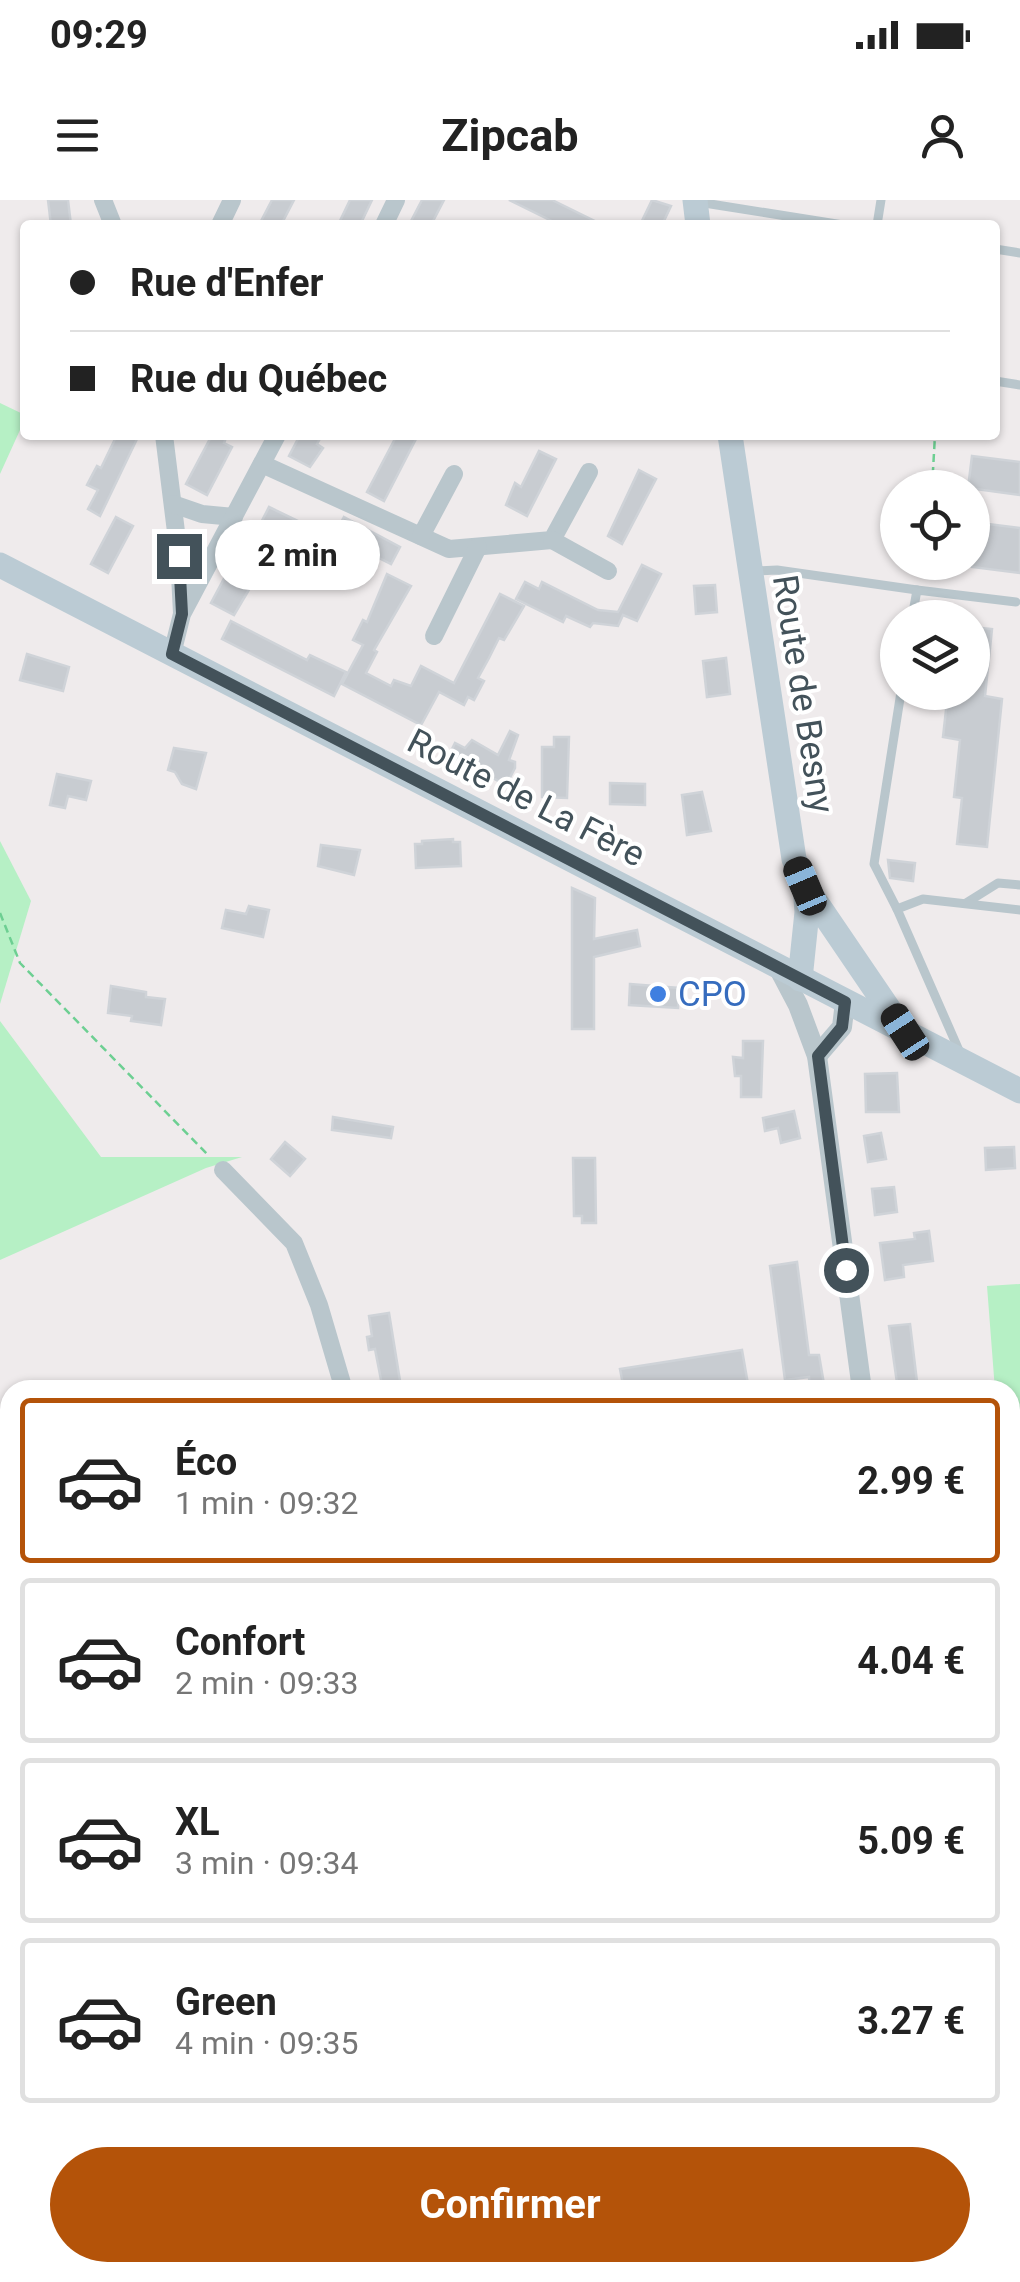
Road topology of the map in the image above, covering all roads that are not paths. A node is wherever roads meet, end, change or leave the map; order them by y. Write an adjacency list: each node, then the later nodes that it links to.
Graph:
1 (696, 209): 2 (lane)
2 (773, 219)
3 (165, 440): 9 (street)
4 (274, 440): 6 (street)
5 (731, 440): 16 (main road, Route de Besny)
6 (262, 464): 10 (street); 11 (street)
7 (590, 472): 12 (street)
8 (454, 474): 11 (street)
9 (174, 504): 10 (street); 20 (street)
10 (234, 518): 20 (street)
11 (421, 536): 13 (street)
12 (552, 540): 13 (street); 15 (street)
13 (478, 546): 21 (street)
14 (0, 565): 22 (main road, Route de La Fère)
15 (608, 571)
16 (748, 572): 17 (lane); 25 (main road, Route de Besny)
17 (917, 590): 18 (lane); 19 (lane)
18 (915, 600)
19 (1016, 602)
20 (182, 614): 22 (street)
21 (434, 636)
22 (172, 654): 31 (main road, Route de La Fère)
23 (898, 710): 27 (lane)
24 (1020, 884): 26 (lane)
25 (805, 886): 29 (main road); 30 (main road, Route de Besny)
26 (966, 903): 27 (lane); 28 (lane)
27 (897, 909): 35 (lane)
28 (1020, 910)
29 (804, 938): 31 (main road); 31 (main road)
30 (850, 948): 32 (main road); 33 (main road, Route de Besny)
31 (778, 968): 32 (main road, Route de La Fère); 34 (street)
32 (843, 1014): 33 (main road, Route de La Fère); 34 (street)
33 (905, 1032): 35 (main road, Route de La Fère)
34 (818, 1056): 39 (street)
35 (963, 1062): 36 (main road, Route de La Fère)
36 (1020, 1092)
37 (223, 1170): 38 (street)
38 (341, 1380)
39 (861, 1380)

